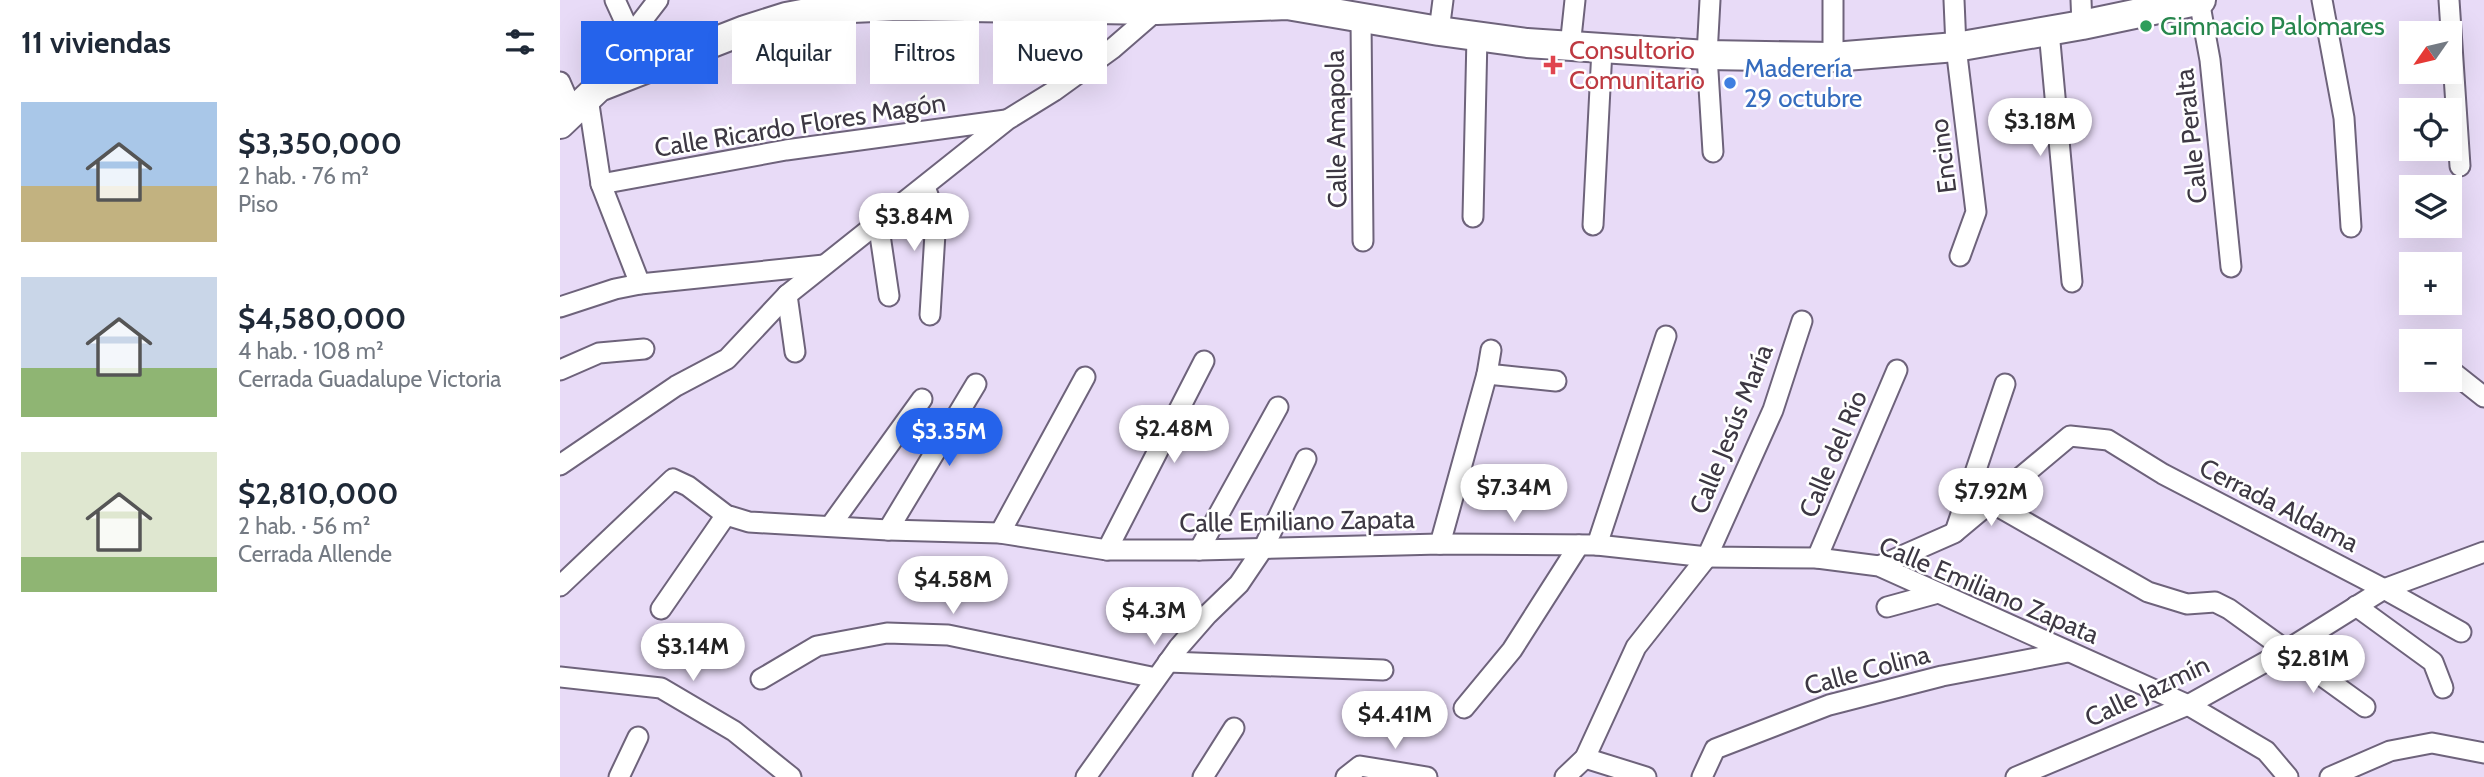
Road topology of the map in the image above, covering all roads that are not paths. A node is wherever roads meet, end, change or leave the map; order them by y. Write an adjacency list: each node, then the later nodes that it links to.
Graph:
1 (615, 0): 15 (street)
2 (658, 0): 16 (street)
3 (1443, 0): 17 (street)
4 (1575, 0): 20 (street)
5 (1710, 0): 23 (street)
6 (1833, 0): 24 (street)
7 (1954, 0): 21 (street, Encino)
8 (2199, 0): 13 (street); 40 (street, Calle Peralta)
9 (2322, 0): 35 (street)
10 (2449, 0): 30 (street)
11 (1287, 2): 12 (street); 14 (street)
12 (1152, 6): 27 (street); 28 (street)
13 (2082, 13): 18 (street)
14 (1361, 18): 17 (street); 37 (street, Calle Amapola)
15 (625, 21)
16 (642, 21)
17 (1439, 31): 19 (street)
18 (2049, 31): 21 (street); 41 (street)
19 (1477, 36): 20 (street); 33 (street)
20 (1570, 47): 22 (street)
21 (1956, 47): 24 (street); 38 (street, Encino)
22 (1602, 49): 23 (street); 34 (street)
23 (1707, 55): 24 (street); 29 (street)
24 (1833, 57)
25 (560, 82): 27 (street)
26 (595, 84): 27 (street)
27 (580, 105): 31 (street)
28 (1007, 120): 31 (street, Calle Ricardo Flores Magón); 32 (street)
29 (1713, 152)
30 (2460, 166)
31 (601, 184): 42 (street)
32 (925, 187): 36 (street); 46 (street)
33 (1472, 217)
34 (1593, 225)
35 (2351, 227)
36 (873, 228): 39 (street); 44 (street)
37 (1363, 241)
38 (1960, 256)
39 (825, 265): 42 (street); 43 (street)
40 (2231, 267)
41 (2072, 282)
42 (639, 284): 45 (street)
43 (787, 295): 51 (street); 65 (street)
44 (889, 296)
45 (560, 307)
46 (930, 315)
47 (1802, 321): 78 (street, Calle Jesús María)
48 (1666, 336): 73 (street)
49 (644, 349): 53 (street)
50 (1491, 350): 55 (street)
51 (795, 352)
52 (1204, 361): 75 (street)
53 (560, 370)
54 (1897, 370): 79 (street, Calle del Río)
55 (1487, 374): 58 (street); 72 (street)
56 (1085, 377): 70 (street)
57 (2462, 380): 61 (street)
58 (1556, 381)
59 (976, 384): 69 (street)
60 (2005, 384): 71 (street)
61 (2484, 397)
62 (922, 399): 68 (street)
63 (1279, 407): 76 (street)
64 (1306, 458): 74 (street)
65 (560, 465)
66 (1992, 503): 71 (street); 82 (street, Cerrada Aldama); 88 (street)
67 (726, 515): 68 (street, Calle Emiliano Zapata); 81 (street, Calle Emiliano Zapata); 86 (street)
68 (831, 526): 69 (street, Calle Emiliano Zapata)
69 (888, 530): 70 (street, Calle Emiliano Zapata)
70 (1000, 533): 75 (street, Calle Emiliano Zapata)
71 (1954, 533): 80 (street)
72 (1440, 544): 73 (street, Calle Emiliano Zapata); 74 (street, Calle Emiliano Zapata)
73 (1588, 545): 78 (street, Calle Emiliano Zapata); 97 (street)
74 (1264, 547): 76 (street, Calle Emiliano Zapata); 90 (street)
75 (1107, 550): 76 (street, Calle Emiliano Zapata)
76 (1199, 550)
77 (2484, 552): 82 (street, Calle Jazmín)
78 (1707, 557): 79 (street, Calle Emiliano Zapata); 101 (street, Calle Jesús María)
79 (1817, 558): 80 (street, Calle Emiliano Zapata)
80 (1878, 566): 83 (street, Calle Emiliano Zapata)
81 (560, 586)
82 (2384, 589): 84 (street, Calle Jazmín); 87 (street, Cerrada Aldama)
83 (1938, 593): 85 (street); 89 (street, Calle Emiliano Zapata)
84 (2356, 606): 88 (street, Calle Jazmín); 94 (street)
85 (1887, 607)
86 (661, 609)
87 (2461, 632)
88 (2285, 651): 95 (street, Calle Jazmín); 96 (street)
89 (2068, 652): 95 (street, Calle Emiliano Zapata); 110 (street, Calle Colina)
90 (1162, 670): 91 (street); 93 (street); 104 (street)
91 (1384, 670)
92 (560, 677): 103 (street)
93 (761, 679)
94 (2443, 688)
95 (2188, 705): 111 (street, Calle Jazmín); 112 (street, Calle Emiliano Zapata)
96 (2365, 707)
97 (1464, 709)
98 (1234, 729): 105 (street)
99 (638, 737): 102 (street)
100 (2484, 753): 113 (street)
101 (1585, 758): 108 (street); 109 (street)
102 (619, 777)
103 (791, 777)
104 (1087, 777)
105 (1203, 777)
106 (1346, 777): 107 (street)
107 (1427, 777)
108 (1565, 777)
109 (1646, 777)
110 (1702, 777)
111 (2016, 777)
112 (2288, 777)
113 (2330, 777)

